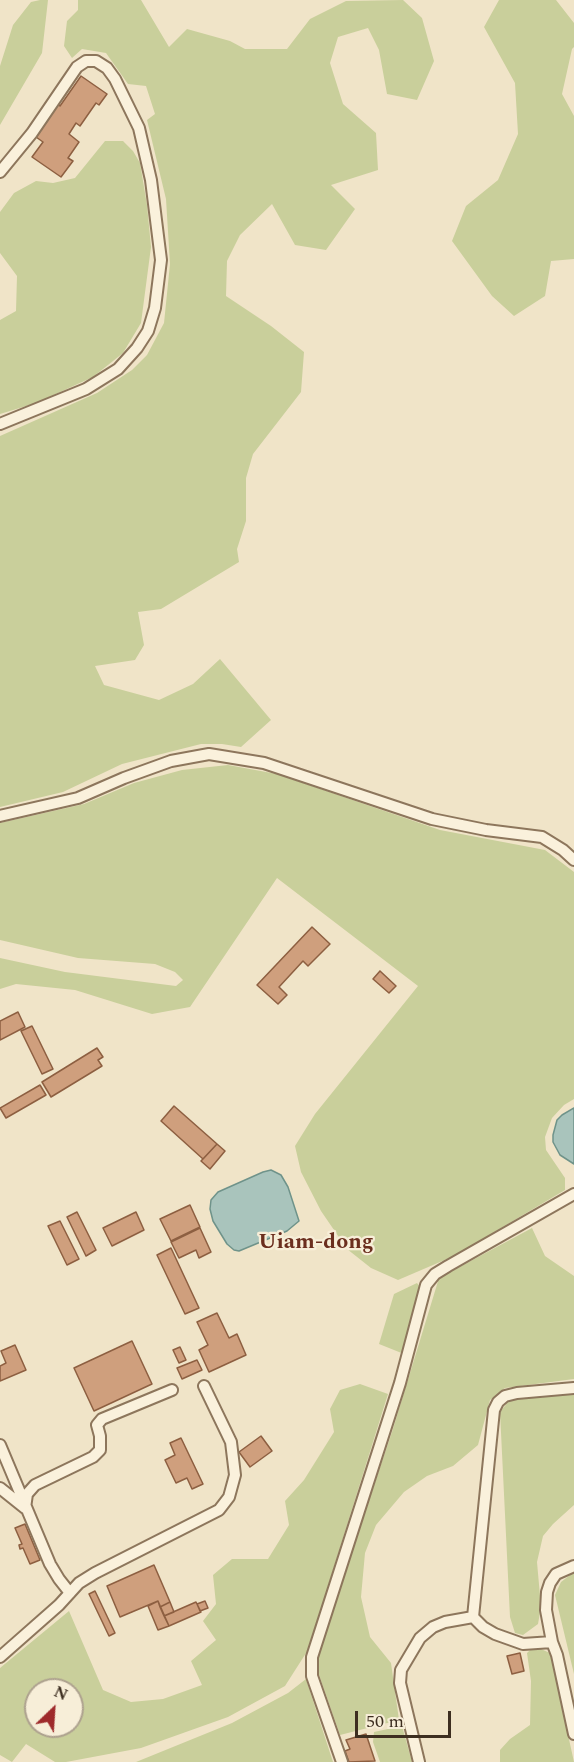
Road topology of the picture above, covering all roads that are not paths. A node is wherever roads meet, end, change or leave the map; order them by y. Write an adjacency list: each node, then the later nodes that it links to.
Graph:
1 (0, 172): 2 (street)
2 (0, 424)
3 (0, 816): 4 (street)
4 (574, 860)
5 (574, 1194): 19 (street)
6 (204, 1386): 13 (street)
7 (574, 1388): 14 (street)
8 (172, 1390): 11 (street)
9 (0, 1444): 11 (street)
10 (0, 1488): 11 (street)
11 (25, 1508): 13 (street)
12 (574, 1566): 15 (street)
13 (70, 1593): 16 (street)
14 (473, 1617): 15 (street); 20 (street)
15 (552, 1642): 17 (street)
16 (0, 1657)
17 (572, 1718): 18 (street)
18 (574, 1734)
19 (342, 1762)
20 (419, 1762)

